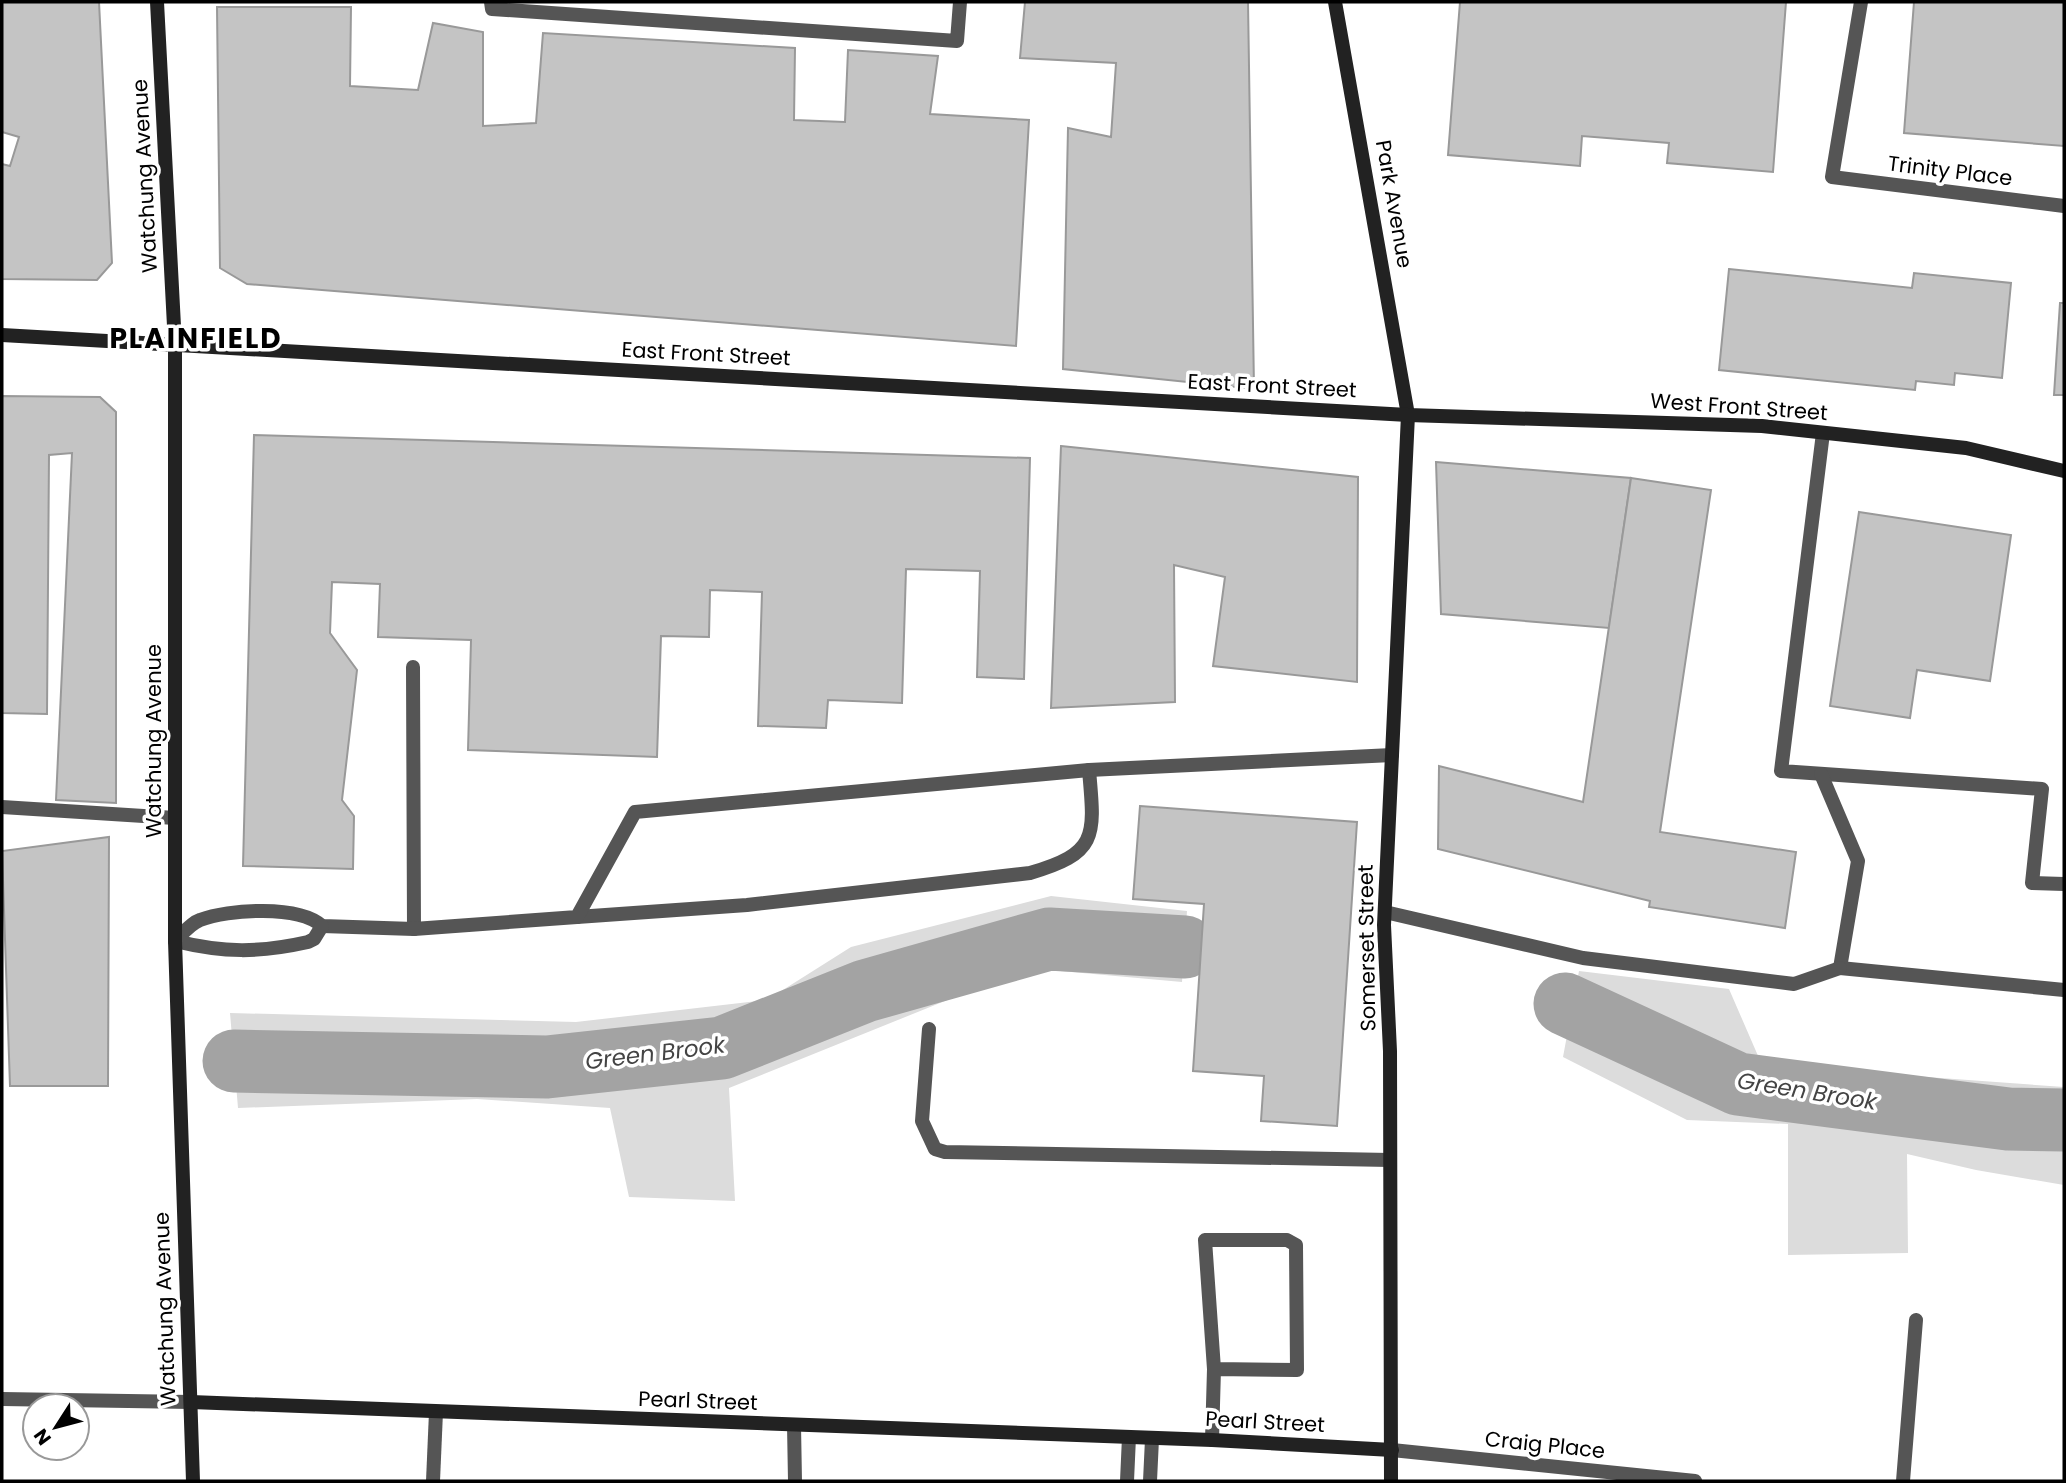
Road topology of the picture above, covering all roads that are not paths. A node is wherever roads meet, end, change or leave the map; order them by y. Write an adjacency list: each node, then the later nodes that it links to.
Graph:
1 (157, 2): 8 (street, Watchung Avenue)
2 (491, 2): 3 (street)
3 (960, 2)
4 (1335, 2): 9 (street, Park Avenue)
5 (1861, 2): 6 (street, Trinity Place)
6 (2064, 206)
7 (2, 335): 8 (street, East Front Street)
8 (175, 345): 9 (street, East Front Street); 17 (street, Watchung Avenue)
9 (1408, 415): 10 (street, West Front Street); 13 (street, Somerset Street)
10 (1823, 433): 11 (street, West Front Street); 15 (street)
11 (2064, 471)
12 (412, 667): 22 (street)
13 (1392, 755): 14 (street); 19 (street, Somerset Street)
14 (1089, 770): 20 (street); 20 (street)
15 (1821, 774): 18 (street); 24 (street)
16 (2, 807): 17 (street)
17 (175, 818): 23 (street, Watchung Avenue)
18 (2064, 884)
19 (1385, 912): 24 (street); 27 (street, Somerset Street)
20 (577, 917): 22 (street)
21 (322, 926): 22 (street); 23 (street); 23 (street)
22 (414, 929)
23 (175, 941): 31 (street, Watchung Avenue)
24 (1840, 968): 25 (street)
25 (2064, 990)
26 (929, 1029): 27 (street)
27 (1390, 1160): 37 (street, Somerset Street)
28 (1916, 1320): 46 (street)
29 (1214, 1369): 29 (street); 36 (street)
30 (2, 1399): 31 (street, Pearl Street)
31 (191, 1402): 32 (street, Pearl Street); 39 (street, Watchung Avenue)
32 (436, 1412): 33 (street, Pearl Street); 40 (street)
33 (794, 1425): 34 (street, Pearl Street); 41 (street)
34 (1129, 1437): 35 (street, Pearl Street); 42 (street)
35 (1152, 1438): 36 (street, Pearl Street); 43 (street)
36 (1212, 1440): 37 (street, Pearl Street)
37 (1392, 1450): 38 (street, Craig Place); 44 (street, Somerset Street)
38 (1664, 1480): 45 (street, Craig Place)
39 (193, 1481)
40 (433, 1481)
41 (795, 1481)
42 (1127, 1481)
43 (1150, 1481)
44 (1391, 1481)
45 (1695, 1481)
46 (1903, 1481)

